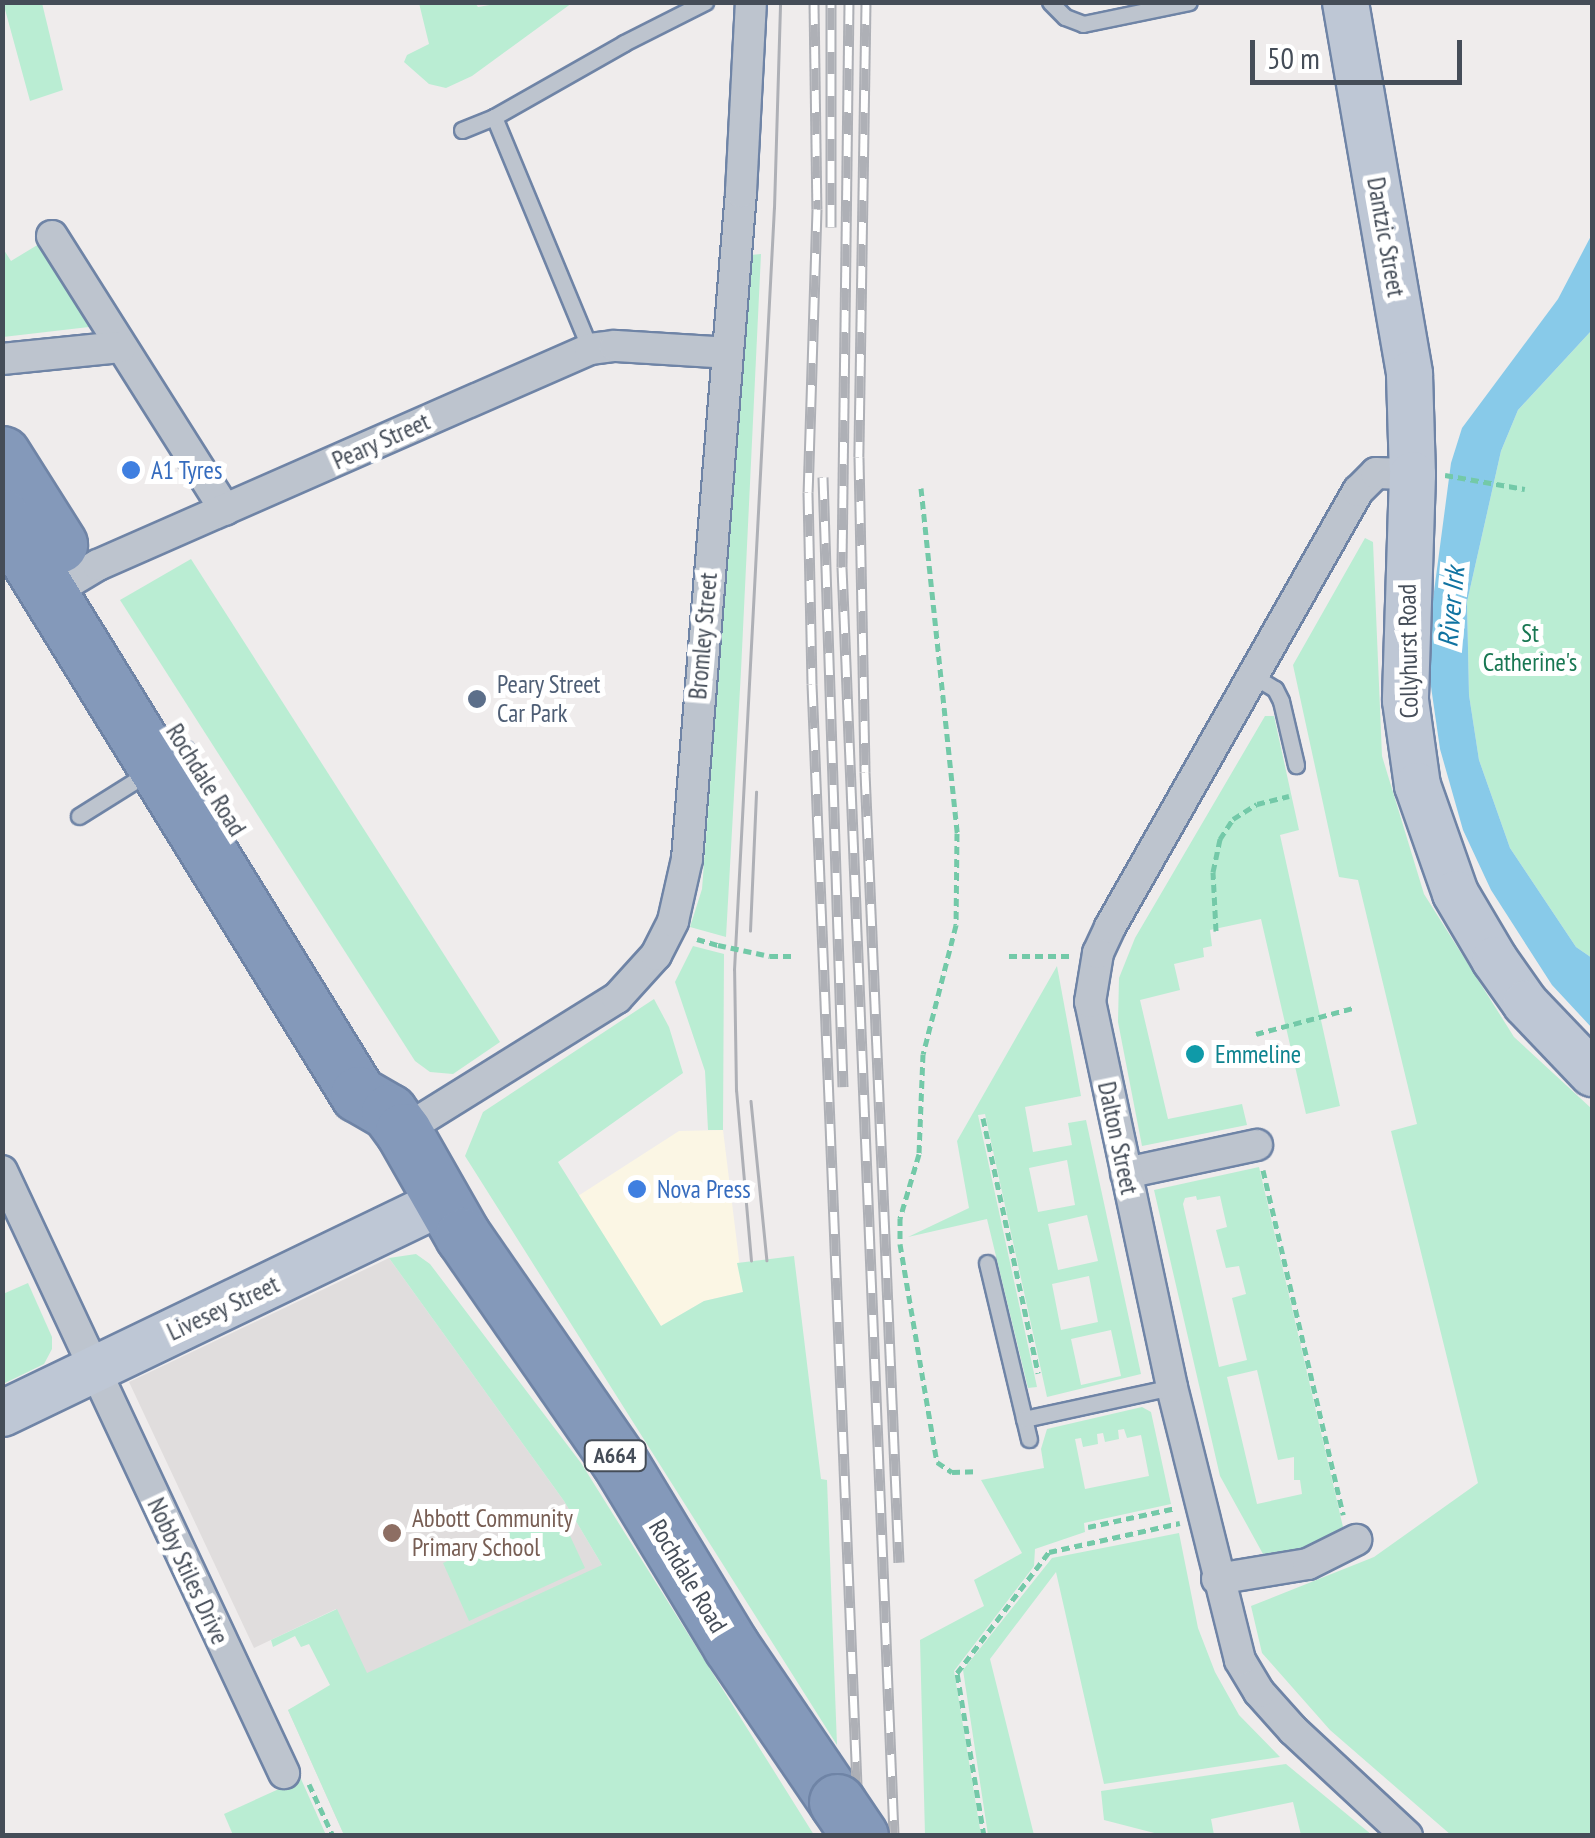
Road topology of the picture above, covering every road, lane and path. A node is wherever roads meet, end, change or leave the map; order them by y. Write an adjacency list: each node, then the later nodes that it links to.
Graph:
1 (705, 2): 6 (lane)
2 (751, 2): 11 (street, Bromley Street)
3 (1050, 2): 4 (lane)
4 (1190, 2)
5 (1346, 2): 14 (street, Dantzic Street)
6 (494, 117): 7 (lane); 10 (lane)
7 (462, 130)
8 (52, 236): 9 (street)
9 (120, 347): 12 (street); 17 (street)
10 (590, 349): 11 (street, Peary Street); 17 (street, Peary Street)
11 (728, 353): 34 (street, Bromley Street)
12 (2, 358)
13 (2, 454): 19 (highway, Rochdale Road / A664)
14 (1429, 474): 16 (path); 20 (street, Dalton Street); 32 (street, Collyhurst Road)
15 (921, 488): 46 (path)
16 (1525, 489)
17 (225, 510): 19 (street, Peary Street)
18 (2, 517): 19 (highway, Rochdale Road / A664)
19 (64, 586): 21 (highway, Rochdale Road / A664)
20 (1256, 677): 22 (lane); 27 (street, Dalton Street)
21 (171, 758): 24 (lane); 34 (highway, Rochdale Road / A664)
22 (1296, 765)
23 (1290, 796): 25 (path)
24 (80, 816)
25 (1216, 931)
26 (689, 937): 28 (path, bridge)
27 (1098, 953): 29 (path); 37 (street, Dalton Street)
28 (792, 956)
29 (1009, 956)
30 (1353, 1008): 31 (path)
31 (1256, 1034)
32 (1592, 1073)
33 (984, 1118): 41 (path)
34 (396, 1121): 38 (highway, Rochdale Road / A664)
35 (1259, 1154): 37 (street); 50 (path)
36 (2, 1171): 40 (street, Nobby Stiles Drive)
37 (1126, 1173): 42 (street, Dalton Street)
38 (442, 1202): 40 (street, Livesey Street); 53 (highway, Rochdale Road / A664)
39 (987, 1264): 44 (lane)
40 (94, 1369): 43 (street, Livesey Street); 52 (street, Nobby Stiles Drive)
41 (1040, 1382)
42 (1172, 1387): 44 (lane); 51 (street, Dalton Street)
43 (2, 1414)
44 (1024, 1420): 45 (lane)
45 (1029, 1440)
46 (976, 1471)
47 (1179, 1508): 49 (path)
48 (1183, 1522): 55 (path)
49 (1088, 1527)
50 (1351, 1536): 51 (street)
51 (1217, 1579): 58 (street, Dalton Street)
52 (284, 1773): 54 (path)
53 (849, 1819)
54 (333, 1836)
55 (984, 1836)
56 (1094, 1836): 57 (path)
57 (1112, 1836)
58 (1407, 1836)

